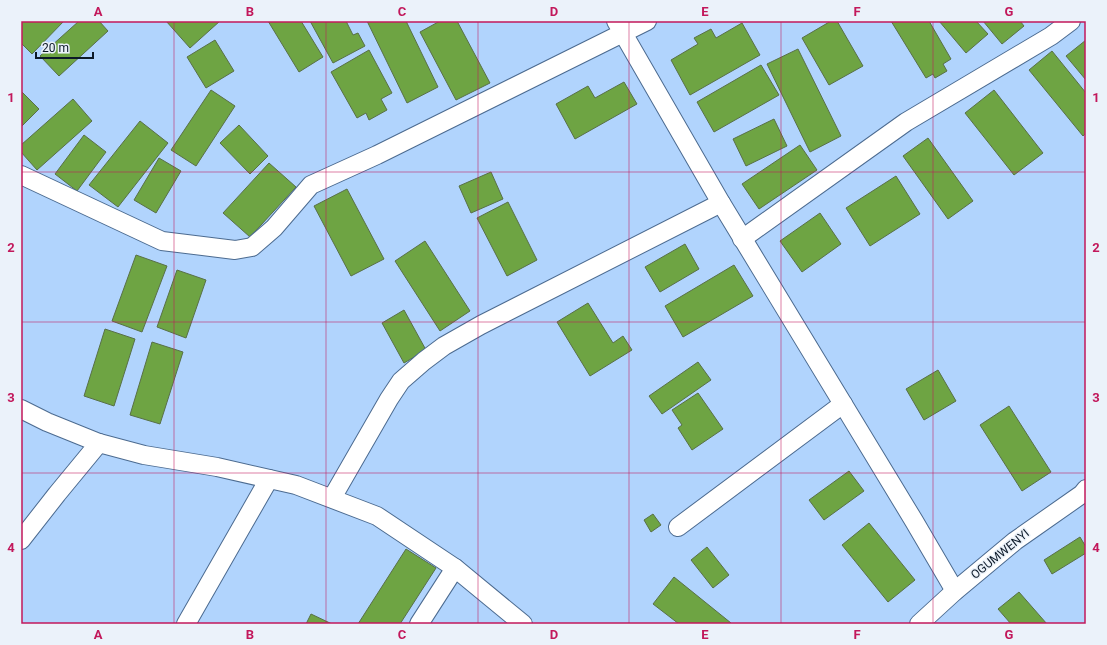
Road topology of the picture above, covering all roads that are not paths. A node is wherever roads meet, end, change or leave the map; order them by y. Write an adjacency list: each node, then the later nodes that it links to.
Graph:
1 (647, 21): 3 (street)
2 (1071, 21): 6 (street)
3 (620, 27): 4 (street); 5 (street)
4 (21, 175)
5 (721, 203): 6 (street); 12 (street)
6 (742, 239): 7 (street)
7 (843, 404): 13 (street); 16 (street)
8 (21, 410): 9 (street)
9 (99, 444): 10 (street); 14 (street)
10 (269, 478): 12 (street); 17 (street)
11 (1086, 489): 16 (street, OGUMWENYI)
12 (332, 498): 15 (street)
13 (678, 527)
14 (21, 540)
15 (455, 568): 18 (street); 19 (street)
16 (955, 591): 20 (street, OGUMWENYI)
17 (186, 624)
18 (419, 624)
19 (523, 624)
20 (919, 624)

